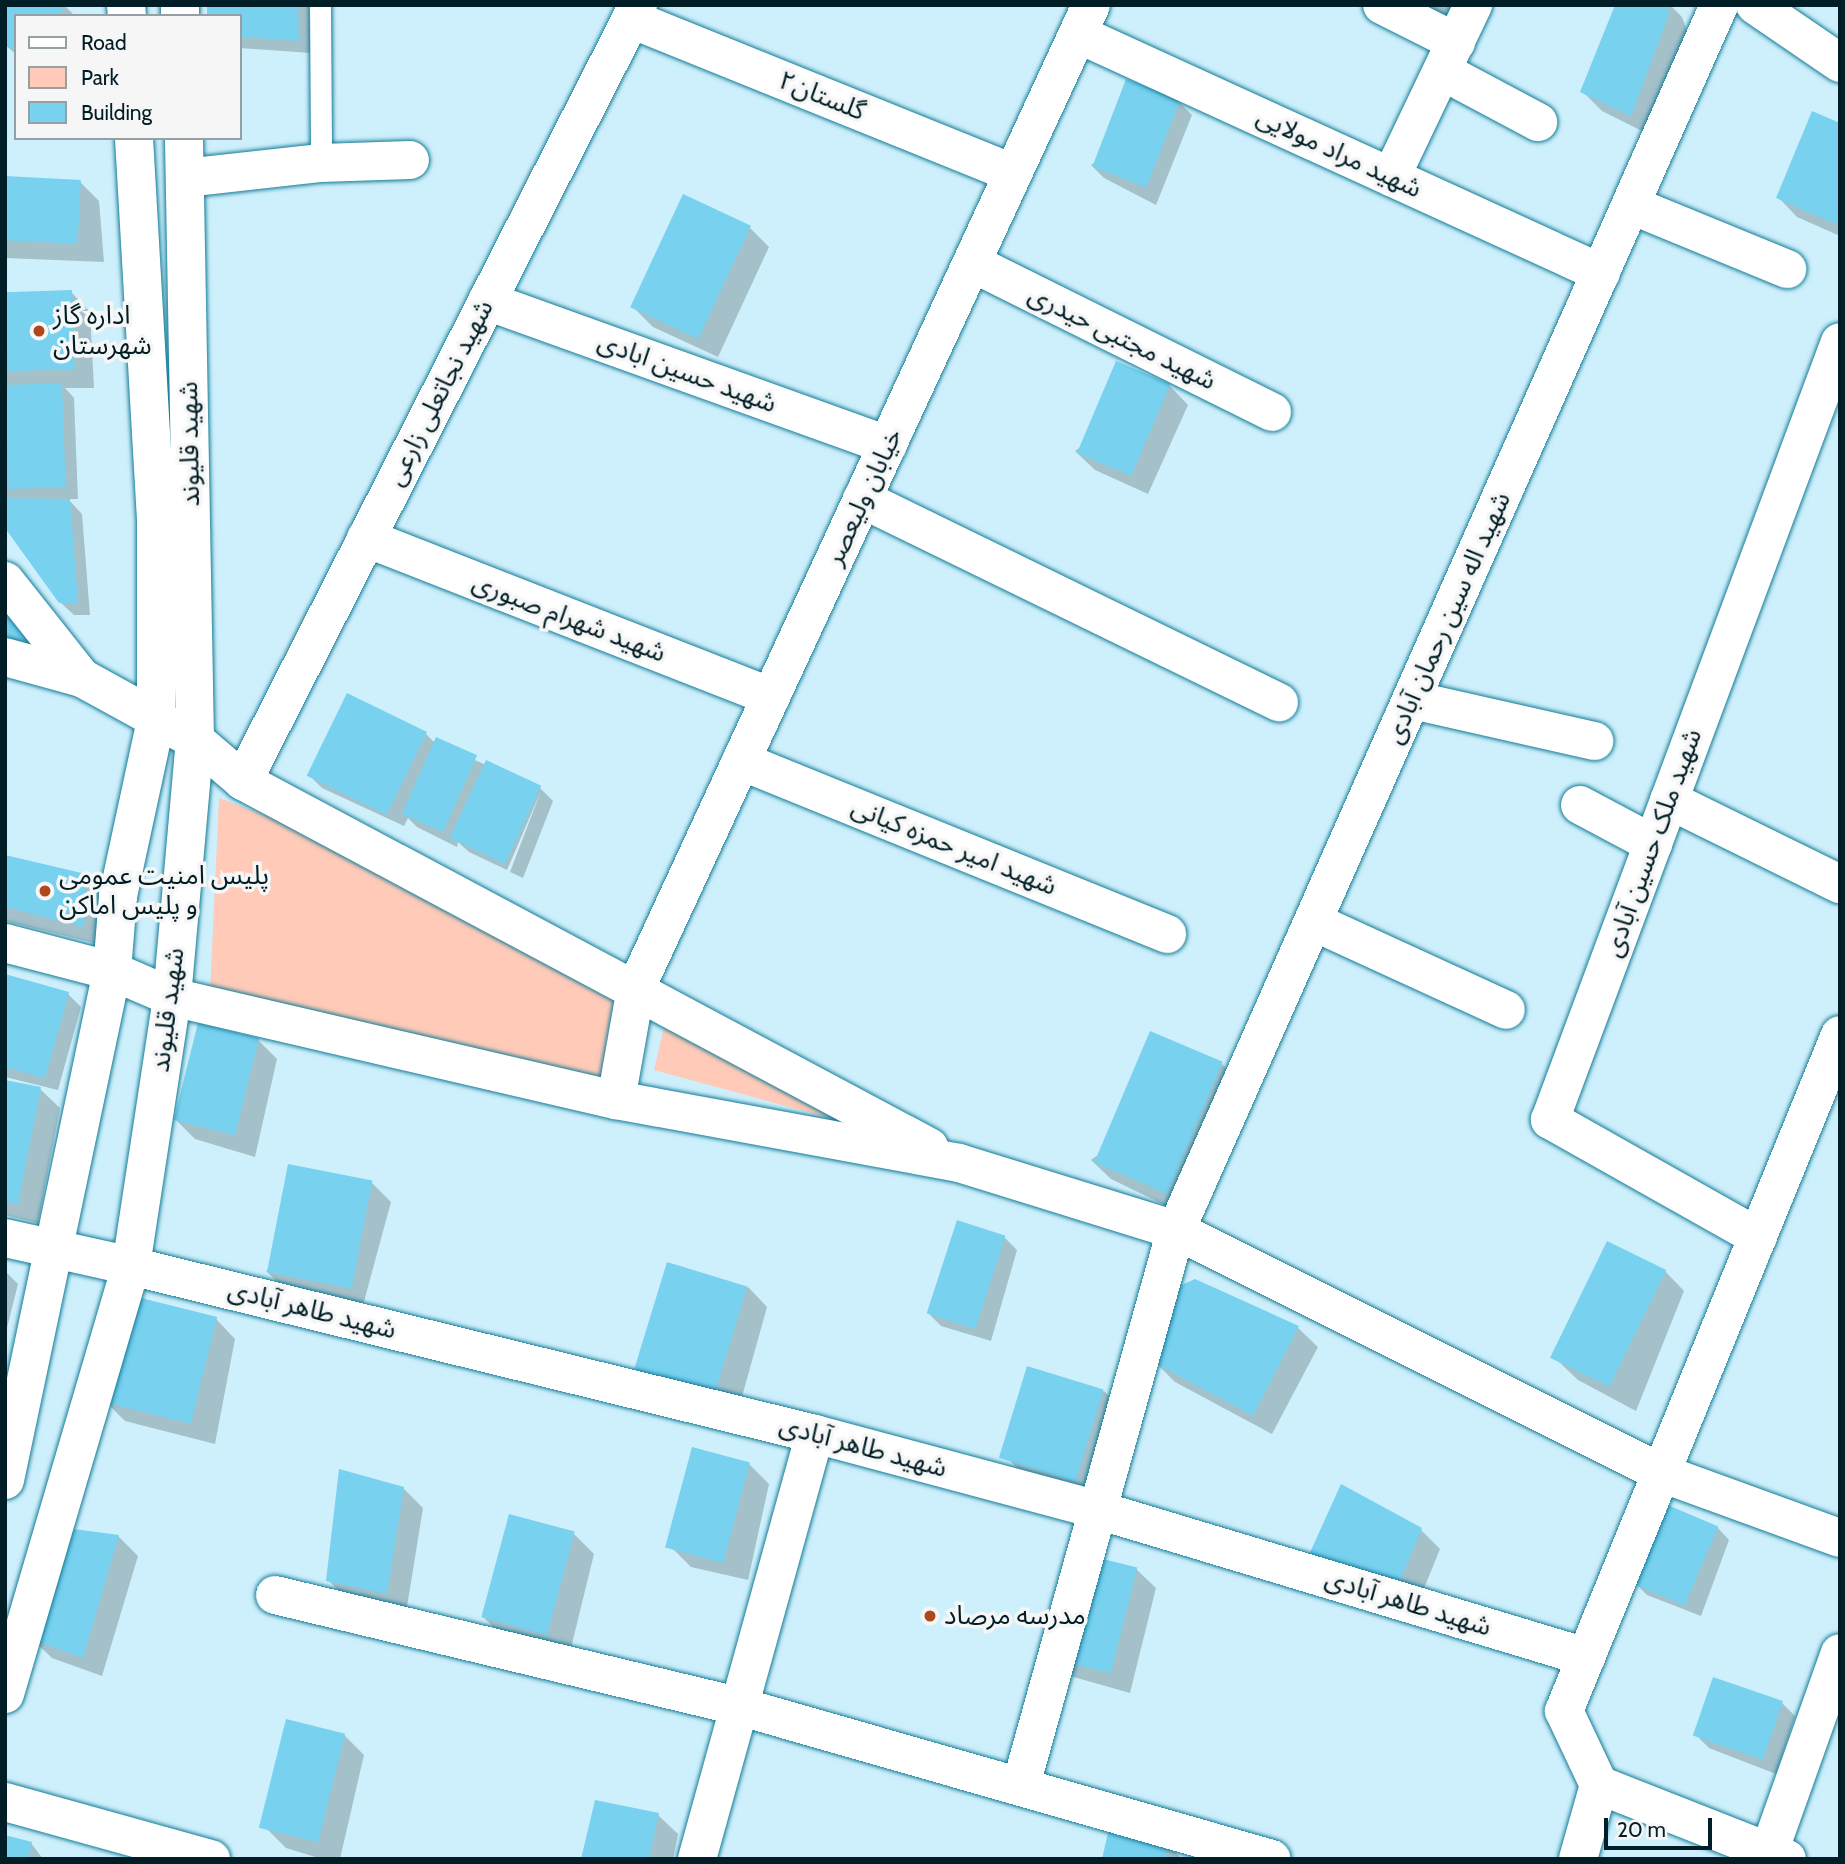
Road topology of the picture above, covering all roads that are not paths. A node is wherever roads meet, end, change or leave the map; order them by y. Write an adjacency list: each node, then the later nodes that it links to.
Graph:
1 (320, 5): 14 (lane)
2 (1382, 5): 8 (street)
3 (1474, 5): 8 (street)
4 (1720, 5): 18 (street, شهید اله سین رحمان آبادی)
5 (1755, 5): 9 (street)
6 (634, 12): 15 (street, گلستان۲); 22 (street, شهید نجاتعلی زارعی)
7 (1084, 20): 15 (street, خیابان ولیعصر); 16 (street, شهید مراد مولایی)
8 (1449, 56): 10 (street); 16 (street)
9 (1840, 63)
10 (1538, 122)
11 (134, 140): 34 (street, شهید قلیوند)
12 (184, 140): 17 (street, شهید قلیوند)
13 (410, 160): 14 (street)
14 (321, 163): 17 (street)
15 (1013, 173): 19 (street, خیابان ولیعصر)
16 (1391, 177): 21 (street, شهید مراد مولایی)
17 (185, 178): 35 (street, شهید قلیوند)
18 (1631, 205): 20 (street); 21 (street, شهید اله سین رحمان آبادی)
19 (972, 263): 24 (street, شهید مجتبی حیدری); 25 (street, خیابان ولیعصر)
20 (1787, 268)
21 (1601, 273): 32 (street, شهید اله سین رحمان آبادی)
22 (487, 301): 25 (street, شهید حسین ابادی); 27 (street, شهید نجاتعلی زارعی)
23 (1840, 342): 39 (street, شهید ملک حسین آبادی)
24 (1272, 412)
25 (888, 445): 26 (street, خیابان ولیعصر)
26 (862, 499): 31 (street, خیابان ولیعصر); 33 (street)
27 (366, 538): 31 (street, شهید شهرام صبوری); 38 (street, شهید نجاتعلی زارعی)
28 (5, 581): 30 (street)
29 (5, 657): 30 (street)
30 (82, 678): 34 (street)
31 (771, 697): 37 (street, خیابان ولیعصر)
32 (1412, 700): 36 (street); 43 (street, شهید اله سین رحمان آبادی)
33 (1279, 702)
34 (156, 720): 35 (street); 46 (street, شهید قلیوند)
35 (195, 740): 38 (street); 48 (street, شهید قلیوند)
36 (1594, 741)
37 (741, 761): 44 (street, شهید امیر حمزه کیانی); 47 (street, خیابان ولیعصر)
38 (243, 781): 47 (street)
39 (1669, 800): 41 (street, شهید ملک حسین آبادی); 42 (street)
40 (1580, 806): 41 (street)
41 (1653, 844): 54 (street, شهید ملک حسین آبادی)
42 (1840, 884)
43 (1314, 922): 49 (street); 53 (street, شهید اله سین رحمان آبادی)
44 (1167, 934)
45 (5, 943): 46 (street)
46 (112, 971): 48 (street); 56 (street, شهید قلیوند)
47 (636, 988): 51 (street, خیابان ولیعصر); 52 (street)
48 (172, 998): 51 (street); 57 (street, شهید قلیوند)
49 (1506, 1010)
50 (1840, 1035): 54 (street)
51 (616, 1100): 52 (street)
52 (958, 1163): 53 (street)
53 (1176, 1230): 59 (street); 61 (street, شهید اله سین رحمان آبادی)
54 (1758, 1237): 59 (street)
55 (5, 1238): 56 (street, شهید طاهر آبادی)
56 (54, 1248): 57 (street, شهید طاهر آبادی); 60 (street, شهید قلیوند)
57 (131, 1266): 58 (street, شهید طاهر آبادی); 66 (street, شهید قلیوند)
58 (815, 1434): 61 (street, شهید طاهر آبادی); 67 (street)
59 (1661, 1473): 62 (street); 65 (street)
60 (5, 1480)
61 (1098, 1510): 65 (street, شهید طاهر آبادی); 68 (street, شهید اله سین رحمان آبادی)
62 (1840, 1538)
63 (275, 1595): 67 (street)
64 (1840, 1653): 71 (street)
65 (1586, 1657): 69 (street)
66 (5, 1694)
67 (738, 1706): 68 (street); 73 (street)
68 (1021, 1785): 74 (street)
69 (1599, 1785): 71 (street); 75 (street)
70 (5, 1802): 72 (street)
71 (1778, 1855)
72 (211, 1859)
73 (697, 1859)
74 (1272, 1859)
75 (1578, 1859)

